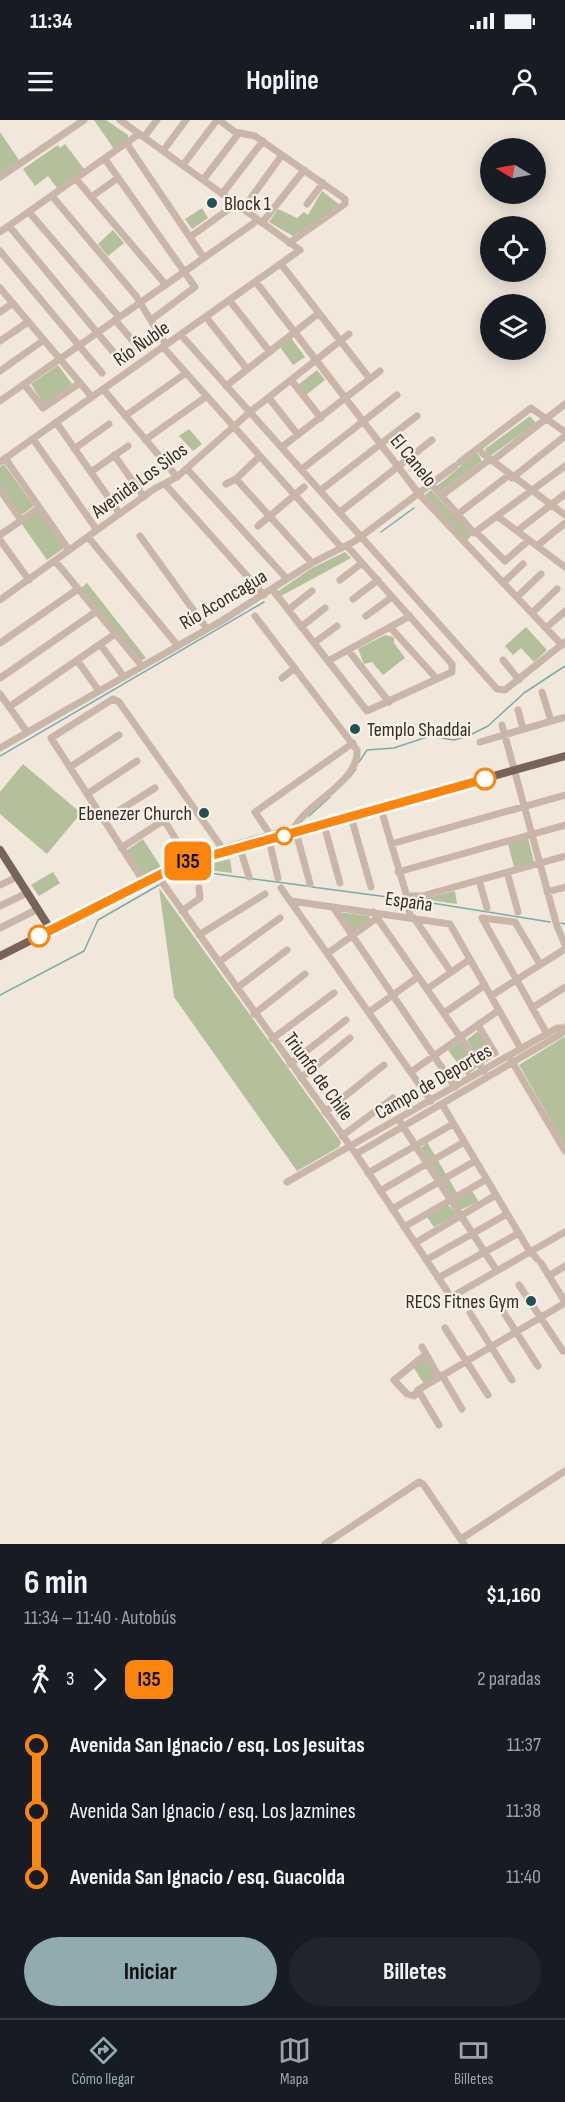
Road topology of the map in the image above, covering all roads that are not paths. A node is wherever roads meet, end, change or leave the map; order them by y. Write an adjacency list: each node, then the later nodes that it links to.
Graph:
1 (84, 120): 15 (street)
2 (120, 120): 7 (street)
3 (157, 120): 7 (street)
4 (186, 120): 10 (street)
5 (218, 120): 6 (street); 13 (street)
6 (238, 133): 8 (street); 18 (street)
7 (142, 136): 9 (street); 10 (street)
8 (263, 141): 11 (street); 20 (street)
9 (127, 144): 12 (street); 29 (street)
10 (163, 151): 13 (street)
11 (282, 155): 14 (street); 24 (street)
12 (105, 159): 16 (street); 17 (street)
13 (183, 165): 18 (street)
14 (303, 170): 19 (street); 26 (street)
15 (0, 177)
16 (118, 178): 22 (street); 34 (street)
17 (76, 179): 21 (street); 22 (street)
18 (203, 180): 20 (street)
19 (323, 183): 23 (street); 30 (street)
20 (222, 194): 24 (street)
21 (52, 196): 25 (street); 40 (street)
22 (91, 196): 36 (street)
23 (307, 204)
24 (240, 207): 26 (street); 29 (street)
25 (29, 212): 27 (street); 44 (street)
26 (260, 222): 30 (street); 32 (street)
27 (9, 226): 28 (street); 47 (street)
28 (0, 232)
29 (190, 237): 32 (street)
30 (290, 243): 33 (street, Río Ñuble)
31 (0, 250): 54 (street)
32 (204, 258): 34 (street)
33 (281, 264): 35 (street, Río Ñuble); 42 (street)
34 (183, 273): 36 (street); 45 (street)
35 (256, 282): 38 (street, Río Ñuble); 48 (street, El Canelo)
36 (166, 285): 40 (street)
37 (0, 288): 39 (street)
38 (230, 301): 43 (street, Río Ñuble); 57 (street)
39 (13, 303): 41 (street); 46 (street)
40 (139, 303): 44 (street); 45 (street)
41 (0, 312)
42 (319, 313): 48 (street); 52 (street)
43 (206, 317): 50 (street, Río Ñuble); 61 (street)
44 (117, 319): 47 (street); 56 (street)
45 (151, 320): 55 (street)
46 (28, 322): 51 (street); 53 (street)
47 (98, 332): 54 (street); 59 (street)
48 (295, 333): 57 (street); 60 (street, El Canelo)
49 (349, 334): 52 (street, Avenida Los Silos)
50 (181, 335): 55 (street, Río Ñuble); 70 (street)
51 (44, 340): 58 (street); 62 (street)
52 (340, 340): 60 (street, Avenida Los Silos); 66 (street)
53 (0, 341)
54 (79, 345): 58 (street); 64 (street)
55 (165, 346): 65 (street); 71 (street, Río Ñuble)
56 (138, 347)
57 (270, 352): 61 (street)
58 (60, 358): 68 (street); 69 (street)
59 (119, 359)
60 (316, 360): 67 (street, Avenida Los Silos); 76 (street, El Canelo)
61 (247, 369): 70 (street)
62 (0, 371)
63 (380, 371): 66 (street)
64 (102, 373)
65 (186, 373): 73 (street); 80 (street)
66 (370, 379): 76 (street)
67 (291, 380): 75 (street, Avenida Los Silos); 82 (street)
68 (80, 383): 69 (street); 74 (street)
69 (24, 384): 77 (street)
70 (226, 386): 79 (street)
71 (103, 389): 74 (street, Río Ñuble); 80 (street)
72 (397, 395): 85 (street)
73 (207, 396): 87 (street); 91 (street)
74 (92, 397): 84 (street, Río Ñuble)
75 (269, 398): 79 (street, Avenida Los Silos); 89 (street)
76 (345, 398): 82 (street); 85 (street, El Canelo)
77 (0, 401)
78 (565, 404): 83 (street)
79 (250, 412): 87 (street, Avenida Los Silos); 95 (street)
80 (125, 416): 91 (street)
81 (417, 416): 93 (street)
82 (321, 418): 89 (street)
83 (547, 419): 88 (street); 101 (street); 112 (street, Río Aconcagua)
84 (56, 422): 90 (street, Río Ñuble); 96 (street)
85 (363, 422): 93 (street, El Canelo); 105 (street)
86 (109, 424): 96 (street)
87 (234, 427): 99 (street); 104 (street, Avenida Los Silos)
88 (565, 434): 107 (street)
89 (298, 435): 95 (street)
90 (33, 439): 100 (street, Río Ñuble); 134 (street)
91 (145, 440): 108 (street)
92 (432, 440): 103 (street)
93 (380, 444): 103 (street, El Canelo); 115 (street)
94 (128, 446): 98 (street)
95 (282, 447): 105 (street)
96 (74, 449): 106 (street)
97 (482, 453): 101 (street)
98 (114, 455): 106 (street); 121 (street)
99 (258, 457): 109 (street); 119 (street)
100 (2, 460): 124 (street)
101 (490, 460): 107 (street); 120 (street)
102 (565, 466): 116 (street)
103 (398, 467): 117 (street, El Canelo); 125 (street)
104 (187, 469): 108 (street, Avenida Los Silos); 152 (street)
105 (302, 469): 115 (street)
106 (91, 472): 126 (street)
107 (511, 476): 116 (street); 127 (street)
108 (177, 477): 110 (street, Avenida Los Silos)
109 (236, 479): 111 (street); 129 (street)
110 (165, 484): 121 (street, Avenida Los Silos); 162 (street)
111 (226, 484)
112 (432, 485): 117 (street, Río Aconcagua); 120 (street)
113 (304, 487): 119 (street)
114 (0, 490): 122 (street)
115 (321, 490): 125 (street)
116 (531, 491): 123 (street); 130 (street)
117 (419, 494): 140 (street, Río Aconcagua); 156 (street, El Canelo)
118 (565, 494): 123 (street)
119 (293, 496): 129 (street); 144 (street)
120 (441, 496): 127 (street)
121 (144, 497): 126 (street, Avenida Los Silos)
122 (2, 499): 131 (street)
123 (550, 505): 128 (street); 135 (street)
124 (39, 508): 131 (street); 145 (street)
125 (340, 512): 140 (street)
126 (120, 514): 134 (street, Avenida Los Silos)
127 (458, 514): 136 (street)
128 (565, 515)
129 (269, 516): 133 (street); 147 (street)
130 (497, 516): 135 (street); 136 (street)
131 (21, 520): 137 (street)
132 (565, 523): 143 (street)
133 (258, 526)
134 (97, 531): 139 (street, Avenida Los Silos)
135 (517, 531): 142 (street)
136 (476, 532): 142 (street)
137 (0, 535)
138 (140, 536): 179 (street)
139 (88, 537): 145 (street, Avenida Los Silos); 185 (street)
140 (362, 537): 144 (street, Río Aconcagua); 196 (street)
141 (0, 540): 153 (street)
142 (529, 540): 143 (street)
143 (537, 546): 150 (street)
144 (344, 547): 147 (street, Río Aconcagua); 148 (street)
145 (69, 550): 146 (street, Avenida Los Silos)
146 (56, 562): 153 (street, Avenida Los Silos); 157 (street)
147 (312, 563): 152 (street, Río Aconcagua)
148 (362, 563): 154 (street); 155 (street)
149 (523, 564): 156 (street)
150 (565, 567)
151 (541, 574): 164 (street)
152 (287, 579): 160 (street, Río Aconcagua)
153 (29, 580): 166 (street, Avenida Los Silos)
154 (340, 580)
155 (378, 580): 163 (street); 165 (street)
156 (503, 583): 164 (street, El Canelo)
157 (78, 589): 169 (street); 181 (street)
158 (557, 589): 171 (street)
159 (0, 590): 166 (street)
160 (272, 590): 162 (street, Río Aconcagua); 168 (street)
161 (312, 591): 168 (street)
162 (264, 595): 179 (street, Río Aconcagua)
163 (392, 597): 173 (street); 174 (street)
164 (517, 597): 171 (street, El Canelo)
165 (353, 598)
166 (2, 599)
167 (325, 608): 176 (street)
168 (288, 610): 176 (street)
169 (97, 611): 180 (street); 193 (street)
170 (565, 611): 178 (street)
171 (532, 613): 178 (street, El Canelo)
172 (255, 616): 191 (street)
173 (366, 616)
174 (410, 616): 177 (street); 195 (street)
175 (337, 626): 182 (street)
176 (301, 627): 182 (street)
177 (390, 627): 186 (street); 195 (street)
178 (546, 628): 183 (street, El Canelo)
179 (207, 629): 185 (street, Río Aconcagua)
180 (115, 634): 184 (street); 190 (street)
181 (0, 643)
182 (314, 643): 189 (street)
183 (563, 643): 196 (street)
184 (100, 644): 187 (street); 192 (street)
185 (178, 645): 190 (street, Río Aconcagua)
186 (348, 650): 189 (street); 200 (street)
187 (77, 660): 197 (street); 201 (street)
188 (502, 660): 196 (street)
189 (328, 661): 200 (street)
190 (142, 666): 192 (street, Río Aconcagua)
191 (295, 668): 194 (street); 211 (street)
192 (124, 677): 197 (street, Río Aconcagua)
193 (0, 678)
194 (282, 678)
195 (437, 680): 200 (street)
196 (519, 680)
197 (99, 691): 207 (street, Río Aconcagua)
198 (542, 692): 204 (street)
199 (0, 694): 201 (street)
200 (389, 702)
201 (9, 707): 207 (street)
202 (518, 710): 206 (street)
203 (565, 717): 204 (street)
204 (551, 722): 206 (street)
205 (502, 725): 209 (street)
206 (523, 729): 209 (street)
207 (27, 732): 212 (street, Río Aconcagua)
208 (119, 735): 215 (street)
209 (505, 735): 210 (street); 216 (street)
210 (480, 742)
211 (353, 743): 228 (street); 230 (street)
212 (0, 748)
213 (565, 756): 216 (main road)
214 (137, 761): 218 (street)
215 (70, 767): 218 (street); 234 (street)
216 (514, 771): 220 (street); 221 (main road)
217 (155, 788): 224 (street)
218 (87, 794): 224 (street)
219 (565, 795): 220 (street)
220 (524, 807): 229 (street); 231 (street)
221 (381, 808): 223 (main road); 231 (street)
222 (172, 815): 225 (street)
223 (351, 817): 226 (main road); 250 (street)
224 (104, 820): 233 (street)
225 (164, 820): 232 (street); 233 (street)
226 (324, 825): 228 (main road); 247 (street)
227 (565, 825): 229 (street)
228 (294, 830): 230 (main road); 248 (street)
229 (532, 835): 238 (street); 239 (street)
230 (270, 836): 235 (main road); 243 (street)
231 (391, 844): 239 (street)
232 (180, 846)
233 (121, 848): 246 (street)
234 (222, 848): 235 (main road); 245 (main road)
235 (240, 848): 242 (street)
236 (0, 850): 241 (main road)
237 (565, 856): 238 (street)
238 (540, 863): 240 (street); 254 (street)
239 (398, 872): 257 (street)
240 (507, 872): 244 (street); 264 (street)
241 (17, 877): 249 (street); 255 (main road)
242 (249, 877)
243 (278, 878)
244 (479, 880): 257 (street); 261 (street)
245 (161, 881): 246 (main road); 263 (street, Triunfo de Chile)
246 (144, 882): 269 (main road)
247 (340, 883)
248 (310, 884)
249 (0, 885)
250 (371, 887)
251 (565, 887): 254 (street)
252 (199, 888): 263 (street)
253 (281, 888): 258 (street)
254 (548, 892): 272 (street)
255 (27, 893): 259 (street); 262 (main road)
256 (265, 894): 270 (street)
257 (406, 896): 267 (street)
258 (291, 901): 260 (street, España); 274 (street)
259 (0, 906)
260 (333, 907): 265 (street, España); 271 (street)
261 (488, 908)
262 (38, 909): 268 (street); 269 (main road)
263 (182, 911): 270 (street, Triunfo de Chile)
264 (518, 912)
265 (375, 915): 267 (street, España); 271 (street); 281 (street)
266 (280, 918): 277 (street)
267 (412, 918): 276 (street, España); 279 (street)
268 (0, 928)
269 (51, 930): 275 (main road)
270 (200, 935): 277 (street, Triunfo de Chile)
271 (352, 936): 274 (street); 288 (street)
272 (565, 947): 278 (street)
273 (287, 950): 285 (street)
274 (328, 953): 292 (street)
275 (0, 956)
276 (470, 958): 279 (street); 283 (street, España)
277 (219, 962): 285 (street, Triunfo de Chile)
278 (540, 964): 282 (street); 282 (street)
279 (452, 972): 286 (street)
280 (305, 974): 294 (street)
281 (418, 977): 286 (street); 288 (street)
282 (517, 980): 289 (street); 290 (street)
283 (485, 985): 289 (street, España); 293 (street)
284 (565, 987): 290 (street)
285 (237, 988): 294 (street, Triunfo de Chile)
286 (427, 989): 293 (street)
287 (334, 993): 301 (street)
288 (394, 995): 292 (street); 304 (street)
289 (491, 996): 291 (street, España)
290 (532, 1008): 298 (street)
291 (499, 1010): 296 (street); 302 (street, España)
292 (369, 1012): 309 (street)
293 (444, 1013): 299 (street)
294 (254, 1014): 301 (street, Triunfo de Chile)
295 (346, 1020): 306 (street)
296 (477, 1025): 299 (street); 303 (street)
297 (565, 1027): 298 (street, Campo de Deportes); 305 (street, Campo de Deportes)
298 (547, 1034): 302 (street, Campo de Deportes)
299 (461, 1037): 304 (street); 308 (street)
300 (350, 1038): 310 (street)
301 (272, 1039): 306 (street, Triunfo de Chile)
302 (522, 1049): 305 (street, Campo de Deportes)
303 (495, 1053)
304 (435, 1055): 309 (street); 311 (street)
305 (511, 1059): 308 (street, Campo de Deportes); 314 (street, Campo de Deportes); 322 (street)
306 (290, 1064): 310 (street, Triunfo de Chile)
307 (384, 1065): 315 (street)
308 (484, 1071): 311 (street, Campo de Deportes)
309 (411, 1072): 313 (street)
310 (301, 1078): 315 (street, Triunfo de Chile)
311 (455, 1087): 313 (street, Campo de Deportes)
312 (393, 1098): 318 (street)
313 (430, 1101): 316 (street, Campo de Deportes)
314 (441, 1104): 316 (street, Campo de Deportes); 317 (street)
315 (325, 1112): 318 (street, Triunfo de Chile)
316 (401, 1123): 320 (street); 321 (street, Campo de Deportes); 323 (street, Campo de Deportes)
317 (453, 1125): 319 (street); 320 (street)
318 (342, 1136): 321 (street, Triunfo de Chile)
319 (464, 1142): 324 (street); 325 (street)
320 (416, 1146): 325 (street); 326 (street)
321 (351, 1148): 323 (street, Triunfo de Chile); 328 (street, Campo de Deportes)
322 (565, 1151)
323 (356, 1154): 326 (street, Triunfo de Chile)
324 (475, 1161): 327 (street); 329 (street)
325 (427, 1163): 329 (street); 330 (street)
326 (368, 1173): 330 (street, Triunfo de Chile)
327 (487, 1179): 331 (street); 332 (street)
328 (287, 1182)
329 (439, 1182): 332 (street); 333 (street)
330 (380, 1191): 333 (street, Triunfo de Chile)
331 (496, 1195): 334 (street); 335 (street)
332 (451, 1200): 335 (street); 336 (street)
333 (392, 1209): 336 (street, Triunfo de Chile)
334 (507, 1214): 338 (street); 339 (street)
335 (461, 1215): 338 (street); 340 (street)
336 (404, 1227): 340 (street, Triunfo de Chile)
337 (565, 1232): 342 (street)
338 (473, 1233): 341 (street); 343 (street)
339 (519, 1233): 341 (street); 342 (street)
340 (415, 1243): 343 (street, Triunfo de Chile)
341 (485, 1252): 345 (street); 347 (street)
342 (530, 1252): 345 (street); 346 (street)
343 (426, 1260): 347 (street, Triunfo de Chile)
344 (565, 1266): 346 (street)
345 (497, 1271): 347 (street, Triunfo de Chile)
346 (549, 1276): 350 (street)
347 (438, 1278)
348 (519, 1285): 352 (street)
349 (495, 1299): 354 (street)
350 (565, 1303): 352 (street)
351 (470, 1313): 356 (street)
352 (540, 1318): 354 (street); 357 (street)
353 (445, 1328): 359 (street)
354 (516, 1332): 356 (street); 360 (street)
355 (422, 1347): 358 (street)
356 (491, 1347): 359 (street); 362 (street)
357 (563, 1351)
358 (425, 1355): 361 (street); 363 (street)
359 (466, 1361): 361 (street); 364 (street)
360 (538, 1366)
361 (441, 1376): 363 (street); 365 (street)
362 (512, 1380)
363 (418, 1390): 366 (street)
364 (488, 1395)
365 (462, 1408)
366 (439, 1425)
367 (565, 1471): 368 (street)
368 (463, 1542): 369 (street)
369 (325, 1544)

